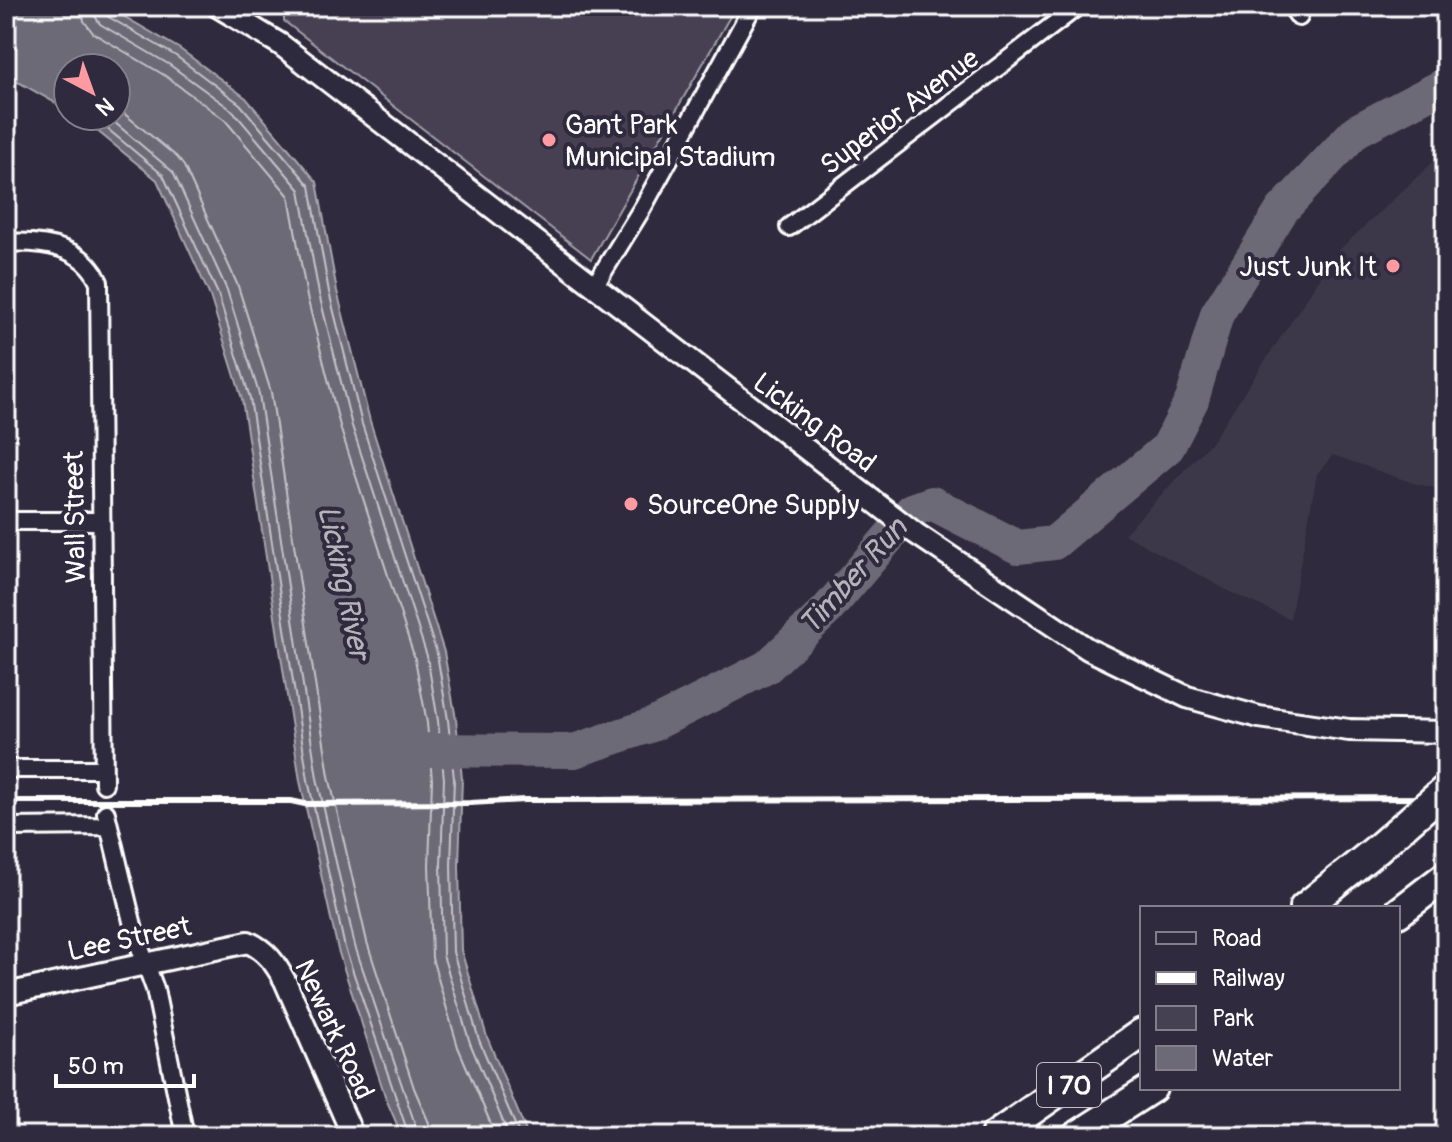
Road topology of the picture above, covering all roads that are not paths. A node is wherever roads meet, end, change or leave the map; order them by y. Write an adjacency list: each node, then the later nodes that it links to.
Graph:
1 (217, 6): 6 (street, Licking Road)
2 (753, 6): 6 (street)
3 (1078, 6): 4 (street, Superior Avenue)
4 (789, 227)
5 (6, 243): 8 (street, Wall Street)
6 (595, 285): 9 (street, Licking Road)
7 (6, 521): 8 (street)
8 (100, 521): 10 (street, Wall Street)
9 (1446, 732)
10 (6, 769)
11 (1446, 789): 14 (highway, bridge)
12 (6, 827): 17 (street)
13 (1446, 876): 15 (highway)
14 (1306, 906)
15 (1400, 911)
16 (262, 949): 17 (street, Lee Street); 22 (street, Newark Road)
17 (144, 962): 18 (street, Lee Street); 21 (street)
18 (6, 994)
19 (1140, 1034): 23 (highway, I 70)
20 (1149, 1090): 24 (highway, I 70)
21 (185, 1136)
22 (353, 1136)
23 (995, 1136)
24 (1077, 1136)

